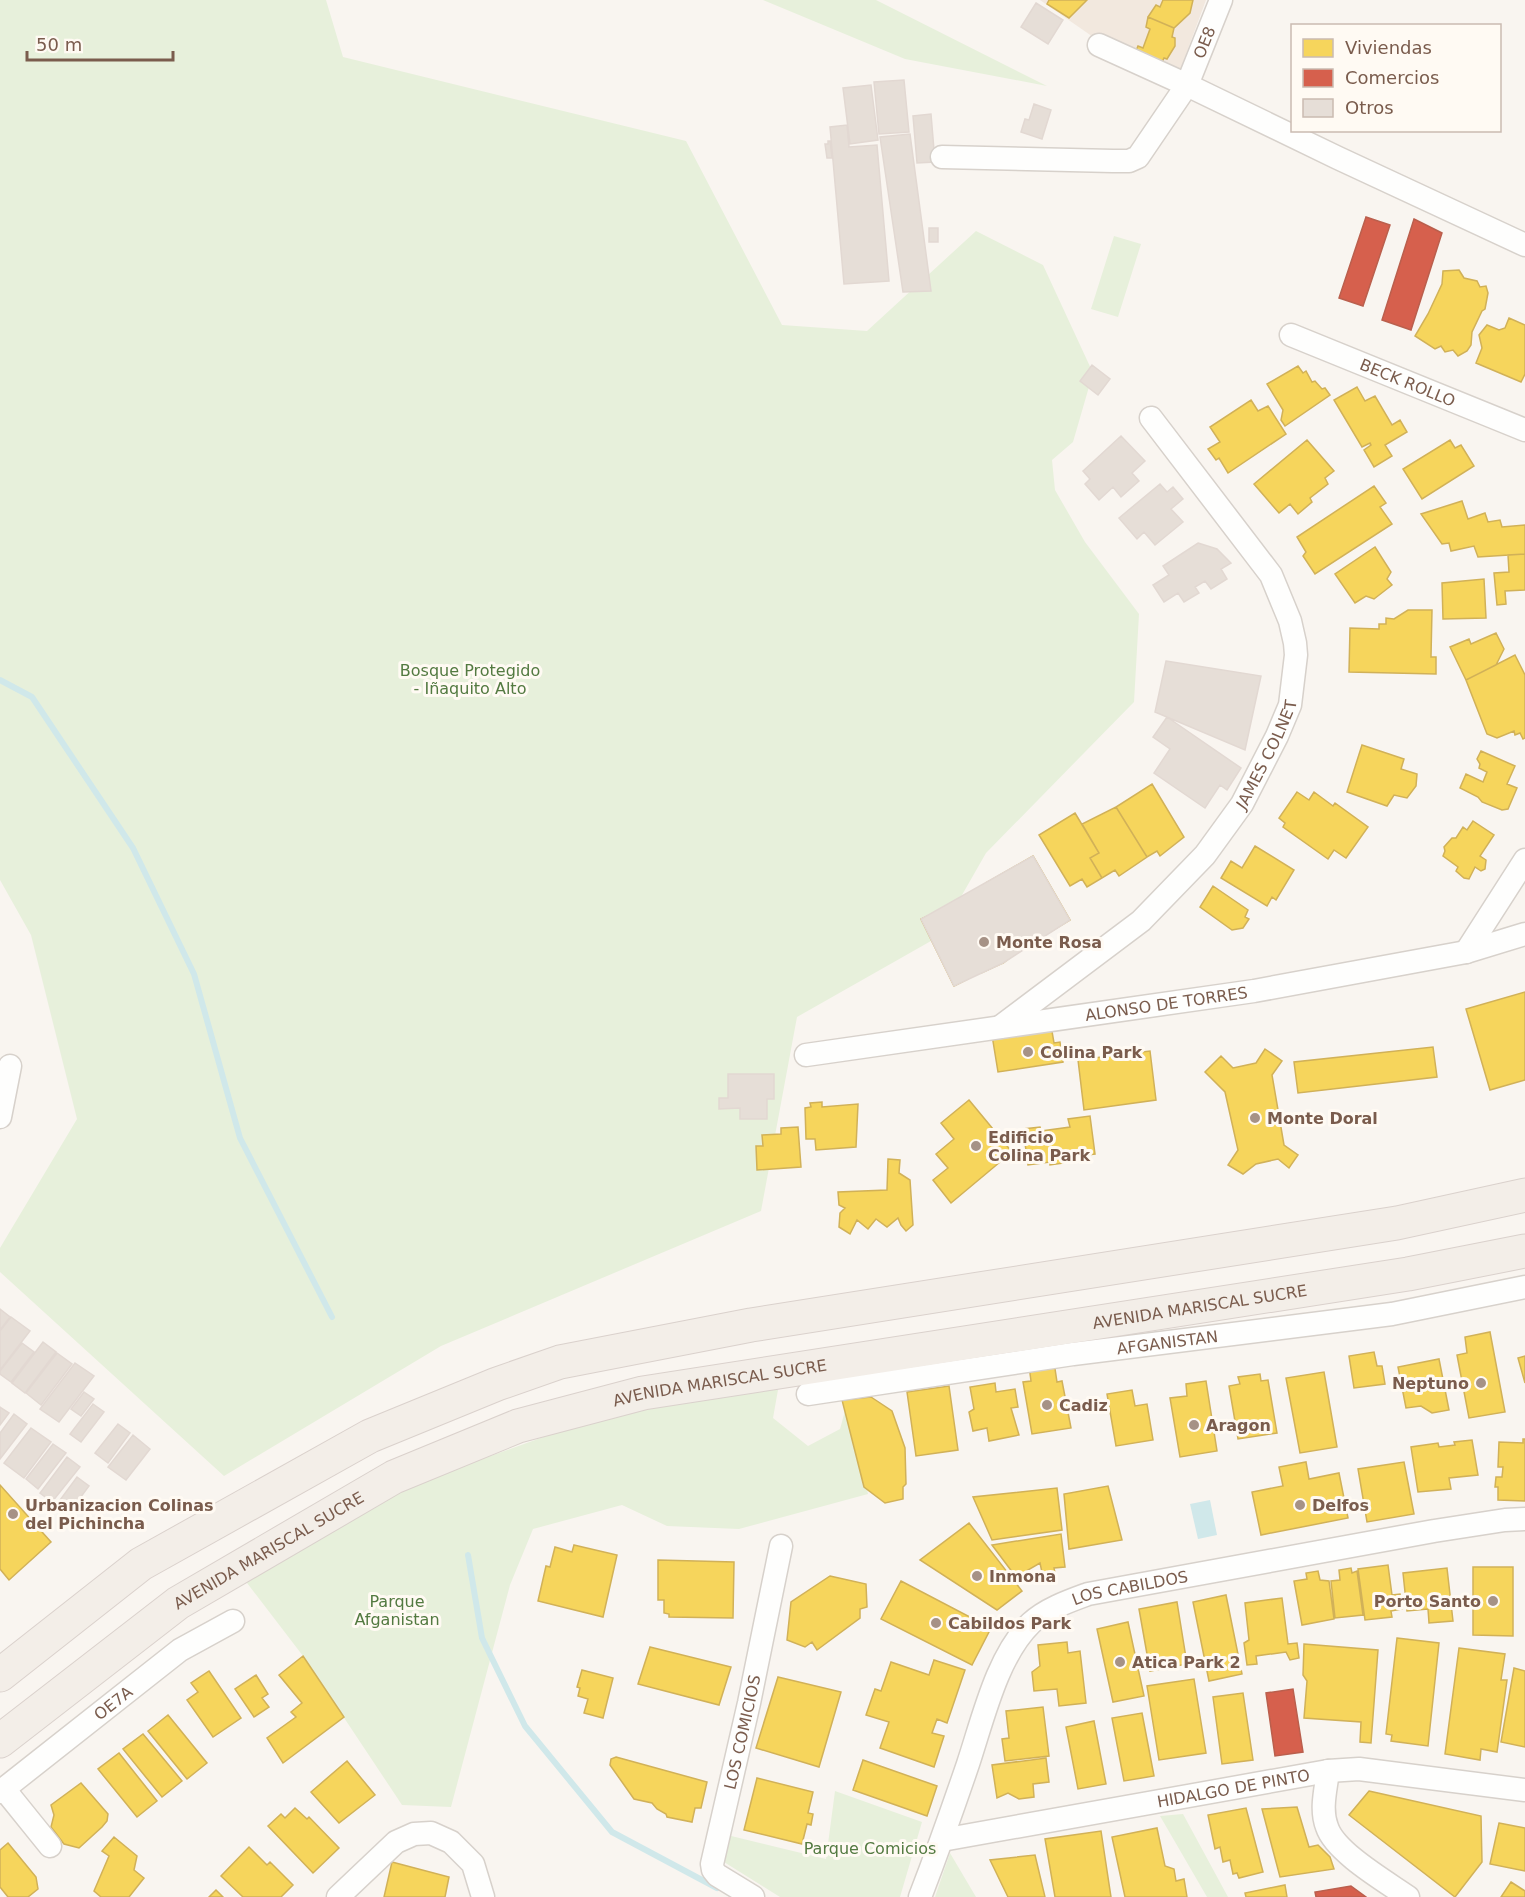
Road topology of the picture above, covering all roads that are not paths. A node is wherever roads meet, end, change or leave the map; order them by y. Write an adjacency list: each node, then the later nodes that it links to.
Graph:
1 (1221, 0): 3 (street, OE8)
2 (1099, 45): 3 (street)
3 (1187, 85): 4 (street, OE8); 5 (street)
4 (942, 157)
5 (1525, 245)
6 (1291, 335): 8 (street, BECK ROLLO)
7 (1151, 418): 12 (street, JAMES COLNET)
8 (1523, 434)
9 (1525, 860): 11 (street)
10 (1525, 934): 11 (street, ALONSO DE TORRES)
11 (1466, 952): 12 (street, ALONSO DE TORRES)
12 (1000, 1027): 13 (street, ALONSO DE TORRES)
13 (806, 1055)
14 (10, 1066): 15 (street)
15 (0, 1117)
16 (1525, 1194): 23 (main road)
17 (1525, 1251): 24 (main road, AVENIDA MARISCAL SUCRE)
18 (1525, 1287): 19 (street, AFGANISTAN)
19 (808, 1394)
20 (1525, 1519): 28 (street, LOS CABILDOS)
21 (781, 1546): 32 (street, LOS COMICIOS)
22 (233, 1621): 27 (street, OE7A)
23 (0, 1675)
24 (0, 1741)
25 (1328, 1771): 26 (street, HIDALGO DE PINTO); 28 (street, HIDALGO DE PINTO); 34 (street)
26 (1525, 1790)
27 (2, 1791): 29 (street)
28 (942, 1840): 33 (street, LOS CABILDOS)
29 (50, 1846)
30 (338, 1897): 31 (street)
31 (483, 1897)
32 (753, 1897)
33 (920, 1897)
34 (1408, 1897)

